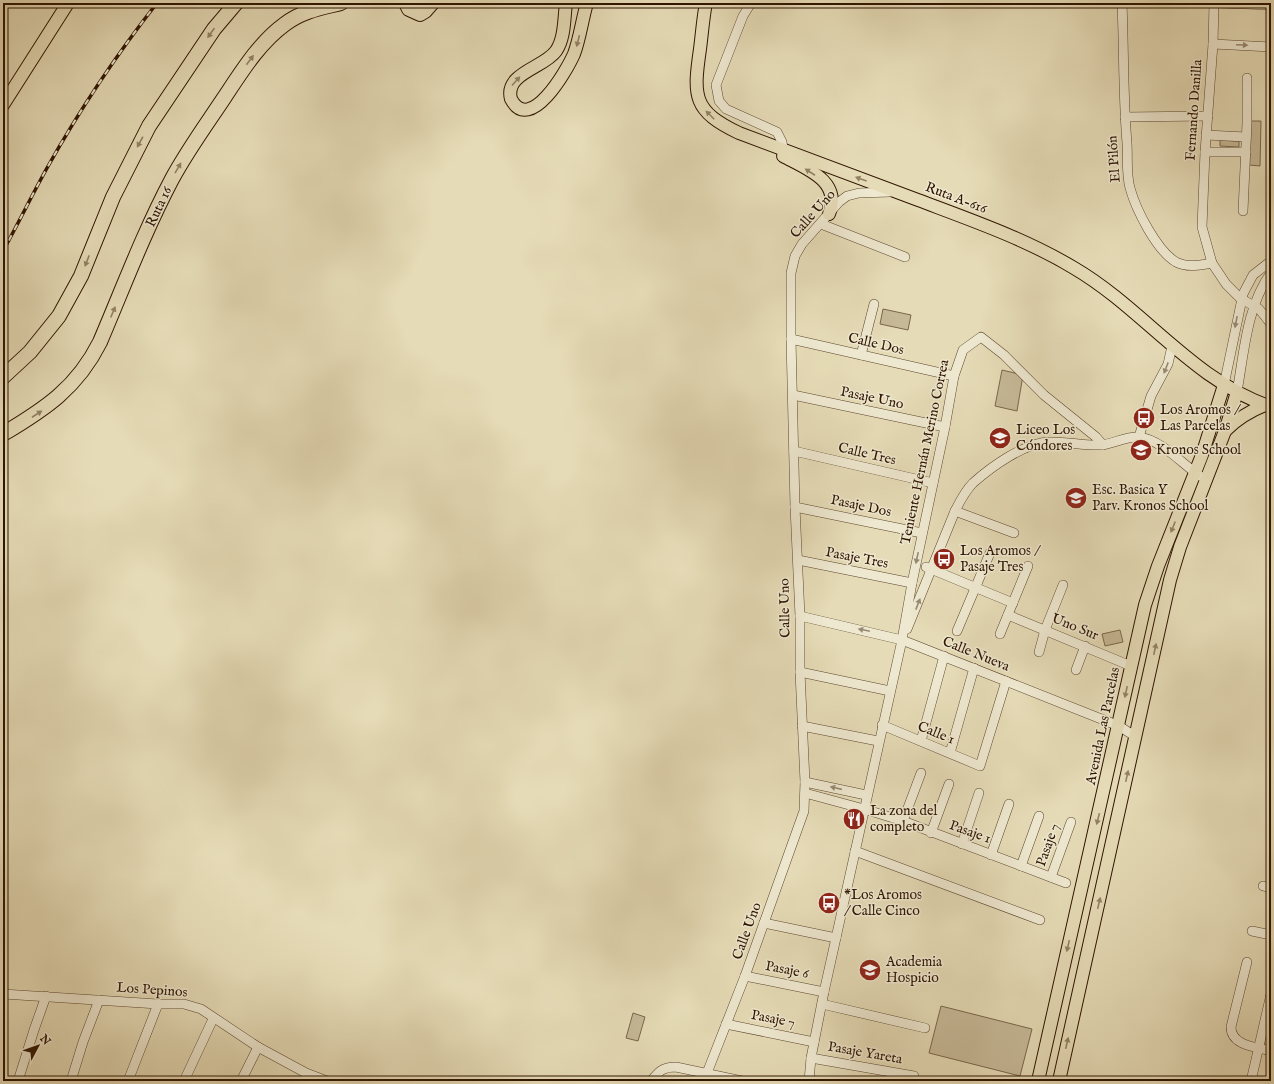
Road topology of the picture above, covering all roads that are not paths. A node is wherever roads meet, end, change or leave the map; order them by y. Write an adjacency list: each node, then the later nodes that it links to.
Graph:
1 (59, 3): 18 (main road)
2 (68, 3): 19 (main road)
3 (236, 3): 43 (highway, one-way to 43)
4 (341, 3): 50 (highway, Ruta 16, one-way to 4)
5 (406, 3): 6 (highway)
6 (432, 3)
7 (566, 3): 8 (main road, one-way to 7)
8 (587, 3)
9 (706, 3): 26 (main road, Ruta A-616, one-way to 9)
10 (751, 3): 26 (street)
11 (1122, 3): 21 (street, El Pilón)
12 (1214, 3): 15 (street, Fernando Danilla)
13 (1220, 3): 14 (street)
14 (1271, 5)
15 (1214, 44): 16 (street, one-way to 16); 20 (street, Fernando Danilla)
16 (1271, 47)
17 (1247, 78): 23 (street)
18 (3, 92)
19 (3, 105)
20 (1208, 116): 21 (street); 22 (street, Fernando Danilla)
21 (1125, 117): 33 (street, El Pilón)
22 (1206, 136): 23 (street); 24 (street, Fernando Danilla)
23 (1246, 137): 25 (street)
24 (1205, 152): 25 (street); 33 (street, Fernando Danilla)
25 (1246, 152): 28 (street)
26 (784, 153): 27 (main road, Ruta A-616, one-way to 26); 29 (main road, one-way to 26)
27 (897, 192): 29 (street, Calle Uno); 40 (main road, Ruta A-616)
28 (1243, 211)
29 (829, 214): 30 (street, Calle Uno)
30 (821, 224): 31 (street); 39 (street, Calle Uno)
31 (905, 257)
32 (1271, 261): 35 (street)
33 (1212, 262): 35 (street, Fernando Danilla)
34 (1271, 273): 37 (street)
35 (1241, 299): 37 (street, Fernando Danilla); 44 (street, one-way to 44)
36 (874, 304): 41 (street)
37 (1254, 306): 38 (street, Fernando Danilla); 45 (street)
38 (1271, 324)
39 (791, 339): 41 (street, Calle Dos); 46 (street, Calle Uno)
40 (1172, 346): 44 (main road, Ruta A-616); 51 (street, one-way to 51)
41 (861, 355): 42 (street, Calle Dos)
42 (954, 376): 48 (street, Teniente Hernán Merino Correa); 52 (street, Teniente Hernán Merino Correa)
43 (3, 377)
44 (1224, 385): 45 (main road, Ruta A-616); 54 (main road, Avenida Las Parcelas)
45 (1237, 392): 47 (main road, Ruta A-616); 49 (main road)
46 (793, 395): 48 (street, Pasaje Uno); 53 (street, Calle Uno)
47 (1268, 406): 49 (main road)
48 (945, 427): 56 (street, Teniente Hernán Merino Correa)
49 (1225, 430): 55 (main road)
50 (3, 434)
51 (1139, 437): 52 (street, Teniente Hernán Merino Correa); 54 (street)
52 (1102, 445): 58 (street, Teniente Hernán Merino Correa)
53 (794, 451): 56 (street, Calle Tres); 57 (street, Calle Uno)
54 (1195, 473): 55 (street); 78 (main road, Avenida Las Parcelas, one-way to 78)
55 (1206, 480): 87 (main road, one-way to 55)
56 (933, 483): 59 (street, Teniente Hernán Merino Correa)
57 (795, 507): 59 (street, Pasaje Dos); 62 (street, Calle Uno)
58 (955, 511): 60 (street); 64 (street, Teniente Hernán Merino Correa)
59 (922, 533): 65 (street, Teniente Hernán Merino Correa, one-way to 65)
60 (1014, 533)
61 (990, 552): 67 (street)
62 (798, 560): 65 (street, Pasaje Tres); 70 (street, Calle Uno)
63 (1028, 566): 68 (street)
64 (929, 568): 65 (street, Teniente Hernán Merino Correa); 67 (street); 74 (street, Teniente Hernán Merino Correa, one-way to 64)
65 (912, 582): 74 (street, Teniente Hernán Merino Correa)
66 (1063, 585): 71 (street)
67 (976, 587): 68 (street); 72 (street)
68 (1013, 603): 69 (street)
69 (1008, 615): 71 (street, Uno Sur); 73 (street)
70 (800, 616): 74 (street, Calle Nueva, one-way to 70); 81 (street, Calle Uno)
71 (1045, 630): 75 (street, Uno Sur); 76 (street)
72 (957, 631)
73 (1000, 634)
74 (902, 640): 77 (street, Calle Nueva); 83 (street, Teniente Hernán Merino Correa)
75 (1085, 646): 78 (street, Uno Sur); 80 (street)
76 (1038, 652)
77 (944, 656): 79 (street, Calle Nueva); 89 (street)
78 (1132, 666): 86 (main road, Avenida Las Parcelas, one-way to 86)
79 (974, 668): 82 (street, Calle Nueva); 90 (street)
80 (1076, 670)
81 (800, 672): 83 (street); 85 (street, Calle Uno)
82 (1006, 681): 86 (street, Calle Nueva); 90 (street, Calle 1)
83 (890, 691): 84 (street, Teniente Hernán Merino Correa)
84 (882, 725): 88 (street, Teniente Hernán Merino Correa); 89 (street, Calle 1)
85 (802, 726): 88 (street); 92 (street, Calle Uno)
86 (1119, 726): 87 (street, Calle Nueva); 143 (main road, Avenida Las Parcelas, one-way to 143)
87 (1136, 737): 144 (main road, one-way to 87)
88 (878, 741): 96 (street, Teniente Hernán Merino Correa)
89 (921, 741): 90 (street, Calle 1)
90 (950, 753)
91 (921, 773): 100 (street)
92 (805, 782): 94 (street, Calle Uno); 96 (street, one-way to 92)
93 (949, 784): 102 (street)
94 (805, 793): 98 (street, Pasaje 1); 110 (street, Calle Uno)
95 (979, 793): 103 (street)
96 (866, 796): 98 (street, Teniente Hernán Merino Correa)
97 (1009, 804): 105 (street)
98 (864, 809): 100 (street, Pasaje 1); 104 (street, Teniente Hernán Merino Correa)
99 (1039, 816): 106 (street)
100 (903, 821): 102 (street, Pasaje 1)
101 (1071, 822): 107 (street, Pasaje 7)
102 (932, 833): 103 (street, Pasaje 1)
103 (962, 844): 105 (street, Pasaje 1)
104 (855, 851): 109 (street); 113 (street, Teniente Hernán Merino Correa)
105 (991, 855): 106 (street, Pasaje 1)
106 (1021, 866): 107 (street, Pasaje 1)
107 (1051, 877): 108 (street, Pasaje 1)
108 (1066, 883)
109 (1040, 920)
110 (764, 923): 113 (street); 115 (street, Calle Uno)
111 (1252, 931): 112 (street)
112 (1271, 935)
113 (836, 938): 116 (street, Teniente Hernán Merino Correa)
114 (1247, 962): 128 (street)
115 (745, 976): 116 (street, Pasaje 6); 124 (street, Calle Uno)
116 (824, 992): 122 (street, Teniente Hernán Merino Correa)
117 (3, 994): 119 (street, Los Pepinos)
118 (1271, 994): 128 (street)
119 (46, 996): 120 (street, Los Pepinos); 135 (street)
120 (99, 1000): 121 (street, Los Pepinos); 136 (street)
121 (158, 1004): 123 (street, Los Pepinos); 137 (street)
122 (822, 1004): 125 (street); 126 (street, Teniente Hernán Merino Correa)
123 (213, 1019): 127 (street, Los Pepinos); 138 (street)
124 (726, 1024): 126 (street, Pasaje 7); 131 (street, Calle Uno)
125 (925, 1028)
126 (814, 1042): 130 (street, Teniente Hernán Merino Correa)
127 (258, 1047): 133 (street, Los Pepinos); 139 (street)
128 (1259, 1048): 129 (street); 145 (street)
129 (1271, 1051)
130 (811, 1058): 132 (street, Pasaje Yareta); 142 (street, Teniente Hernán Merino Correa)
131 (707, 1073): 140 (street); 141 (street)
132 (914, 1076)
133 (304, 1077): 134 (street, Los Pepinos)
134 (321, 1080)
135 (18, 1081)
136 (71, 1081)
137 (128, 1081)
138 (184, 1081)
139 (241, 1081)
140 (651, 1081)
141 (742, 1081)
142 (809, 1081)
143 (1038, 1081)
144 (1059, 1081)
145 (1251, 1081)

